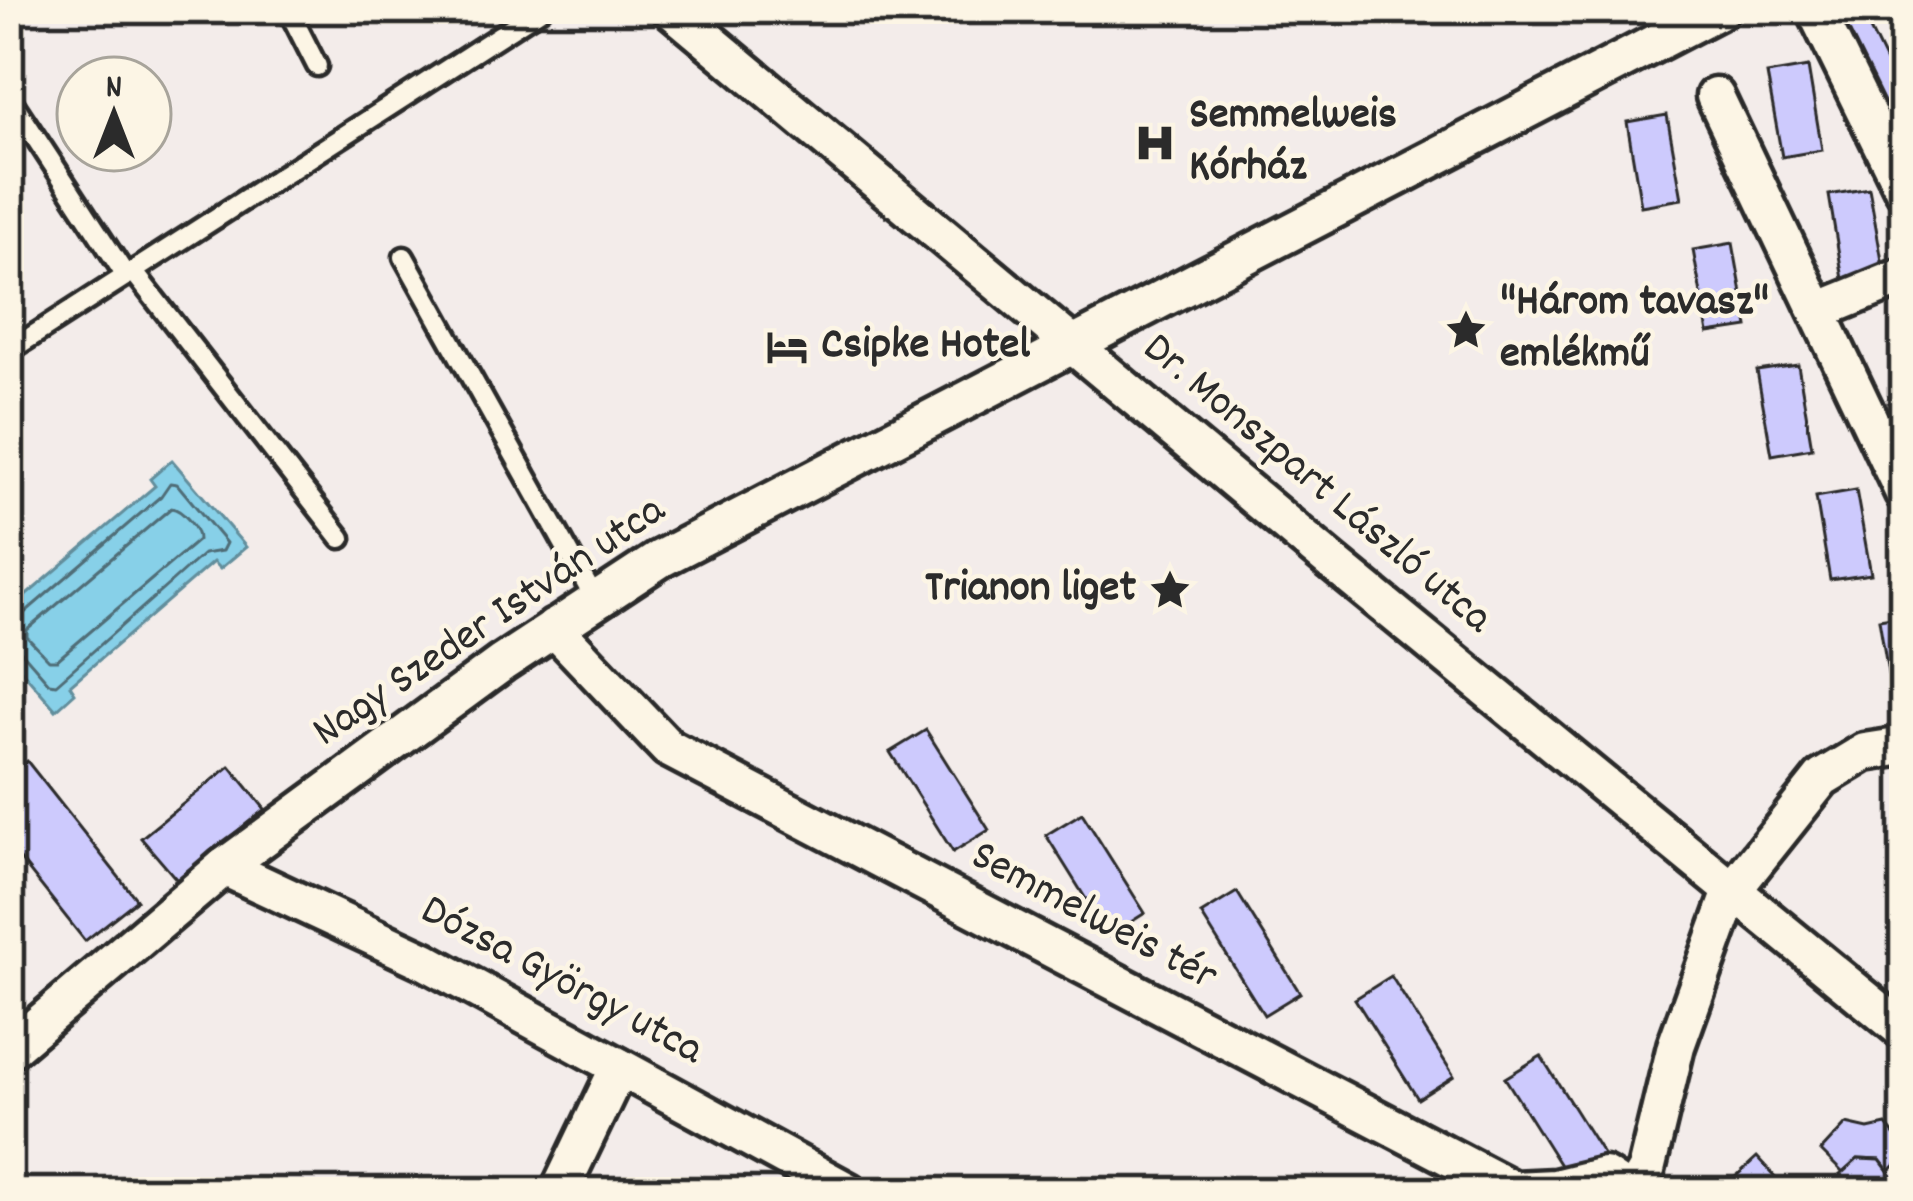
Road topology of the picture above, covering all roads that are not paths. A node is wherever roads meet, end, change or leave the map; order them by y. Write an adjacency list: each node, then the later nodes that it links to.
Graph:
1 (288, 9): 6 (lane)
2 (541, 9): 11 (lane)
3 (671, 9): 14 (street, Dr. Monszpart László utca)
4 (1721, 9): 14 (street, Nagy Szeder István utca)
5 (1815, 9): 9 (street)
6 (317, 66)
7 (1715, 96): 13 (street)
8 (9, 97): 11 (lane)
9 (1904, 190)
10 (404, 257): 18 (lane)
11 (130, 273): 15 (lane); 17 (lane)
12 (1904, 276): 13 (street)
13 (1818, 310): 16 (street)
14 (1072, 344): 18 (street, Nagy Szeder István utca); 22 (street, Dr. Monszpart László utca)
15 (9, 351)
16 (1904, 493)
17 (341, 538)
18 (596, 601): 19 (street, Nagy Szeder István utca)
19 (554, 628): 21 (street, Nagy Szeder István utca); 28 (street, Semmelweis tér)
20 (1904, 746): 22 (street)
21 (224, 867): 24 (street, Nagy Szeder István utca); 25 (street, Dózsa György utca)
22 (1732, 891): 23 (street, Dr. Monszpart László utca); 28 (street)
23 (1904, 1030)
24 (9, 1050)
25 (619, 1067): 26 (street); 27 (street, Dózsa György utca)
26 (559, 1192)
27 (849, 1192)
28 (1630, 1192)

